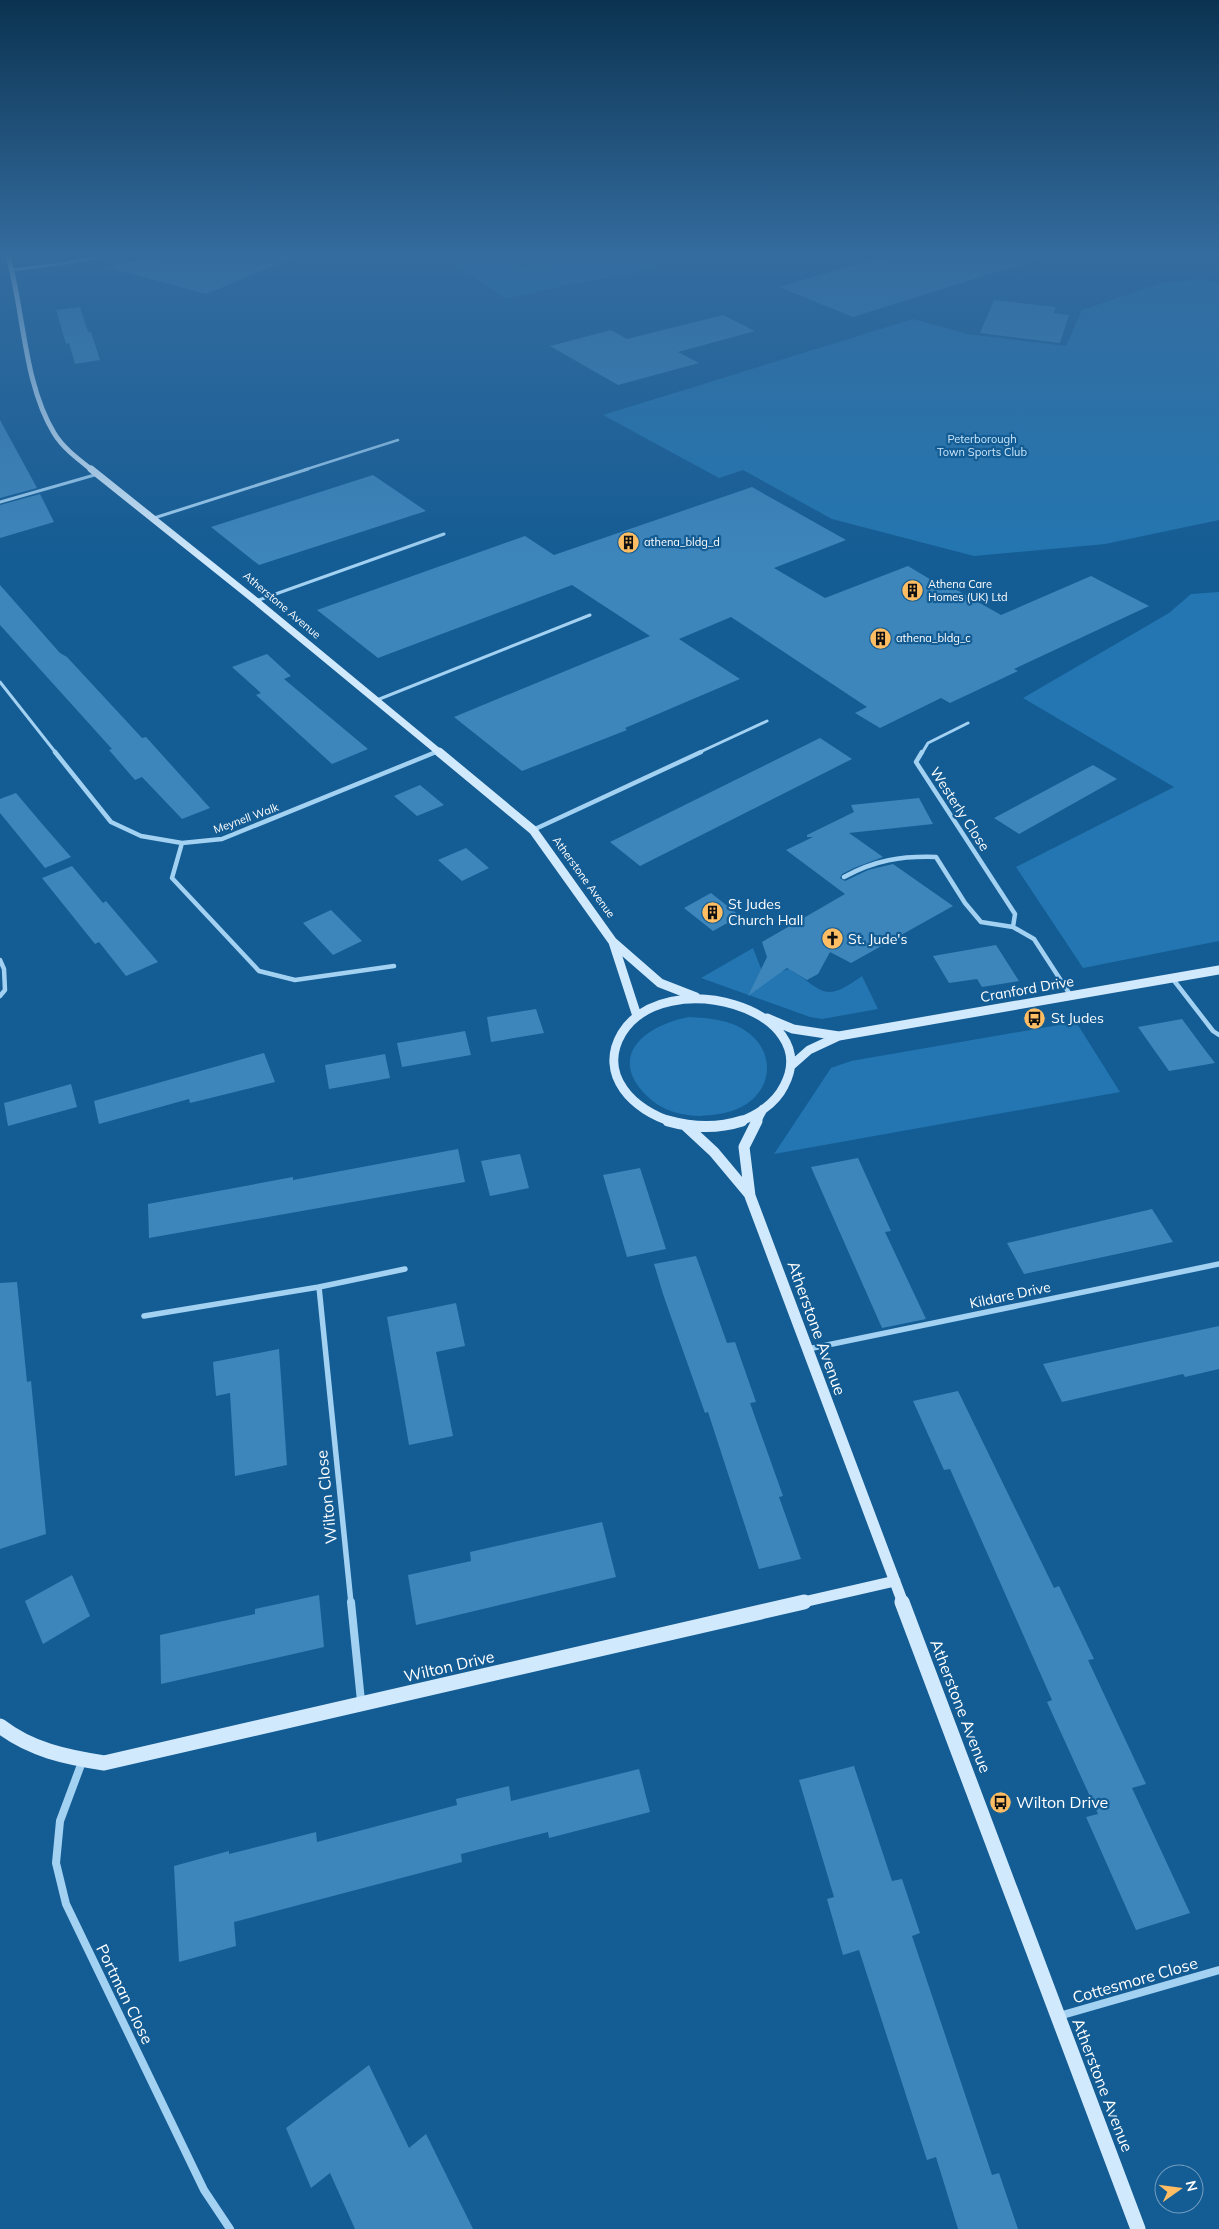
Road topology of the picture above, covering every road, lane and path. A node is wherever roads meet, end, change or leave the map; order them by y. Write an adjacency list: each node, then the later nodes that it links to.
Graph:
1 (30, 356): 3 (street, Atherstone Avenue)
2 (398, 440): 5 (street)
3 (98, 474): 4 (street); 5 (street, Atherstone Avenue)
4 (0, 502)
5 (154, 518): 7 (street, Atherstone Avenue)
6 (444, 534): 7 (street)
7 (256, 601): 10 (street, Atherstone Avenue)
8 (590, 615): 10 (street)
9 (0, 682): 15 (street, Meynell Walk)
10 (377, 700): 13 (street, Atherstone Avenue)
11 (767, 721): 14 (street)
12 (968, 723): 17 (street, Westerly Close)
13 (438, 751): 14 (street, Atherstone Avenue); 15 (street, Meynell Walk)
14 (533, 830): 18 (street, Atherstone Avenue)
15 (182, 843): 20 (street)
16 (844, 877): 17 (street)
17 (1013, 927): 24 (street)
18 (612, 942): 25 (street, Atherstone Avenue); 27 (street, Atherstone Avenue)
19 (0, 960): 23 (street)
20 (394, 966)
21 (1219, 970): 22 (street, Cranford Drive)
22 (1172, 978): 24 (street, Cranford Drive); 28 (street)
23 (0, 996)
24 (1071, 996): 29 (street, Cranford Drive)
25 (699, 998): 26 (street); 27 (street)
26 (755, 1012): 29 (street, Cranford Drive); 30 (street)
27 (636, 1016): 32 (street)
28 (1219, 1035)
29 (839, 1036): 30 (street, Cranford Drive)
30 (792, 1065): 31 (street)
31 (763, 1109): 32 (street); 33 (street, Atherstone Avenue)
32 (686, 1126): 33 (street, Atherstone Avenue)
33 (750, 1196): 38 (street, Atherstone Avenue)
34 (1219, 1264): 38 (street, Kildare Drive)
35 (406, 1269): 36 (street)
36 (319, 1287): 37 (street); 40 (street, Wilton Close)
37 (144, 1316)
38 (806, 1350): 39 (street, Atherstone Avenue)
39 (895, 1581): 40 (street, Wilton Drive); 44 (street, Atherstone Avenue)
40 (361, 1704): 42 (street, Wilton Drive)
41 (0, 1726): 42 (street, Wilton Drive)
42 (84, 1759): 45 (street, Portman Close)
43 (1219, 1970): 44 (street, Cottesmore Close)
44 (1058, 2016): 46 (street, Atherstone Avenue)
45 (230, 2229)
46 (1138, 2229)

